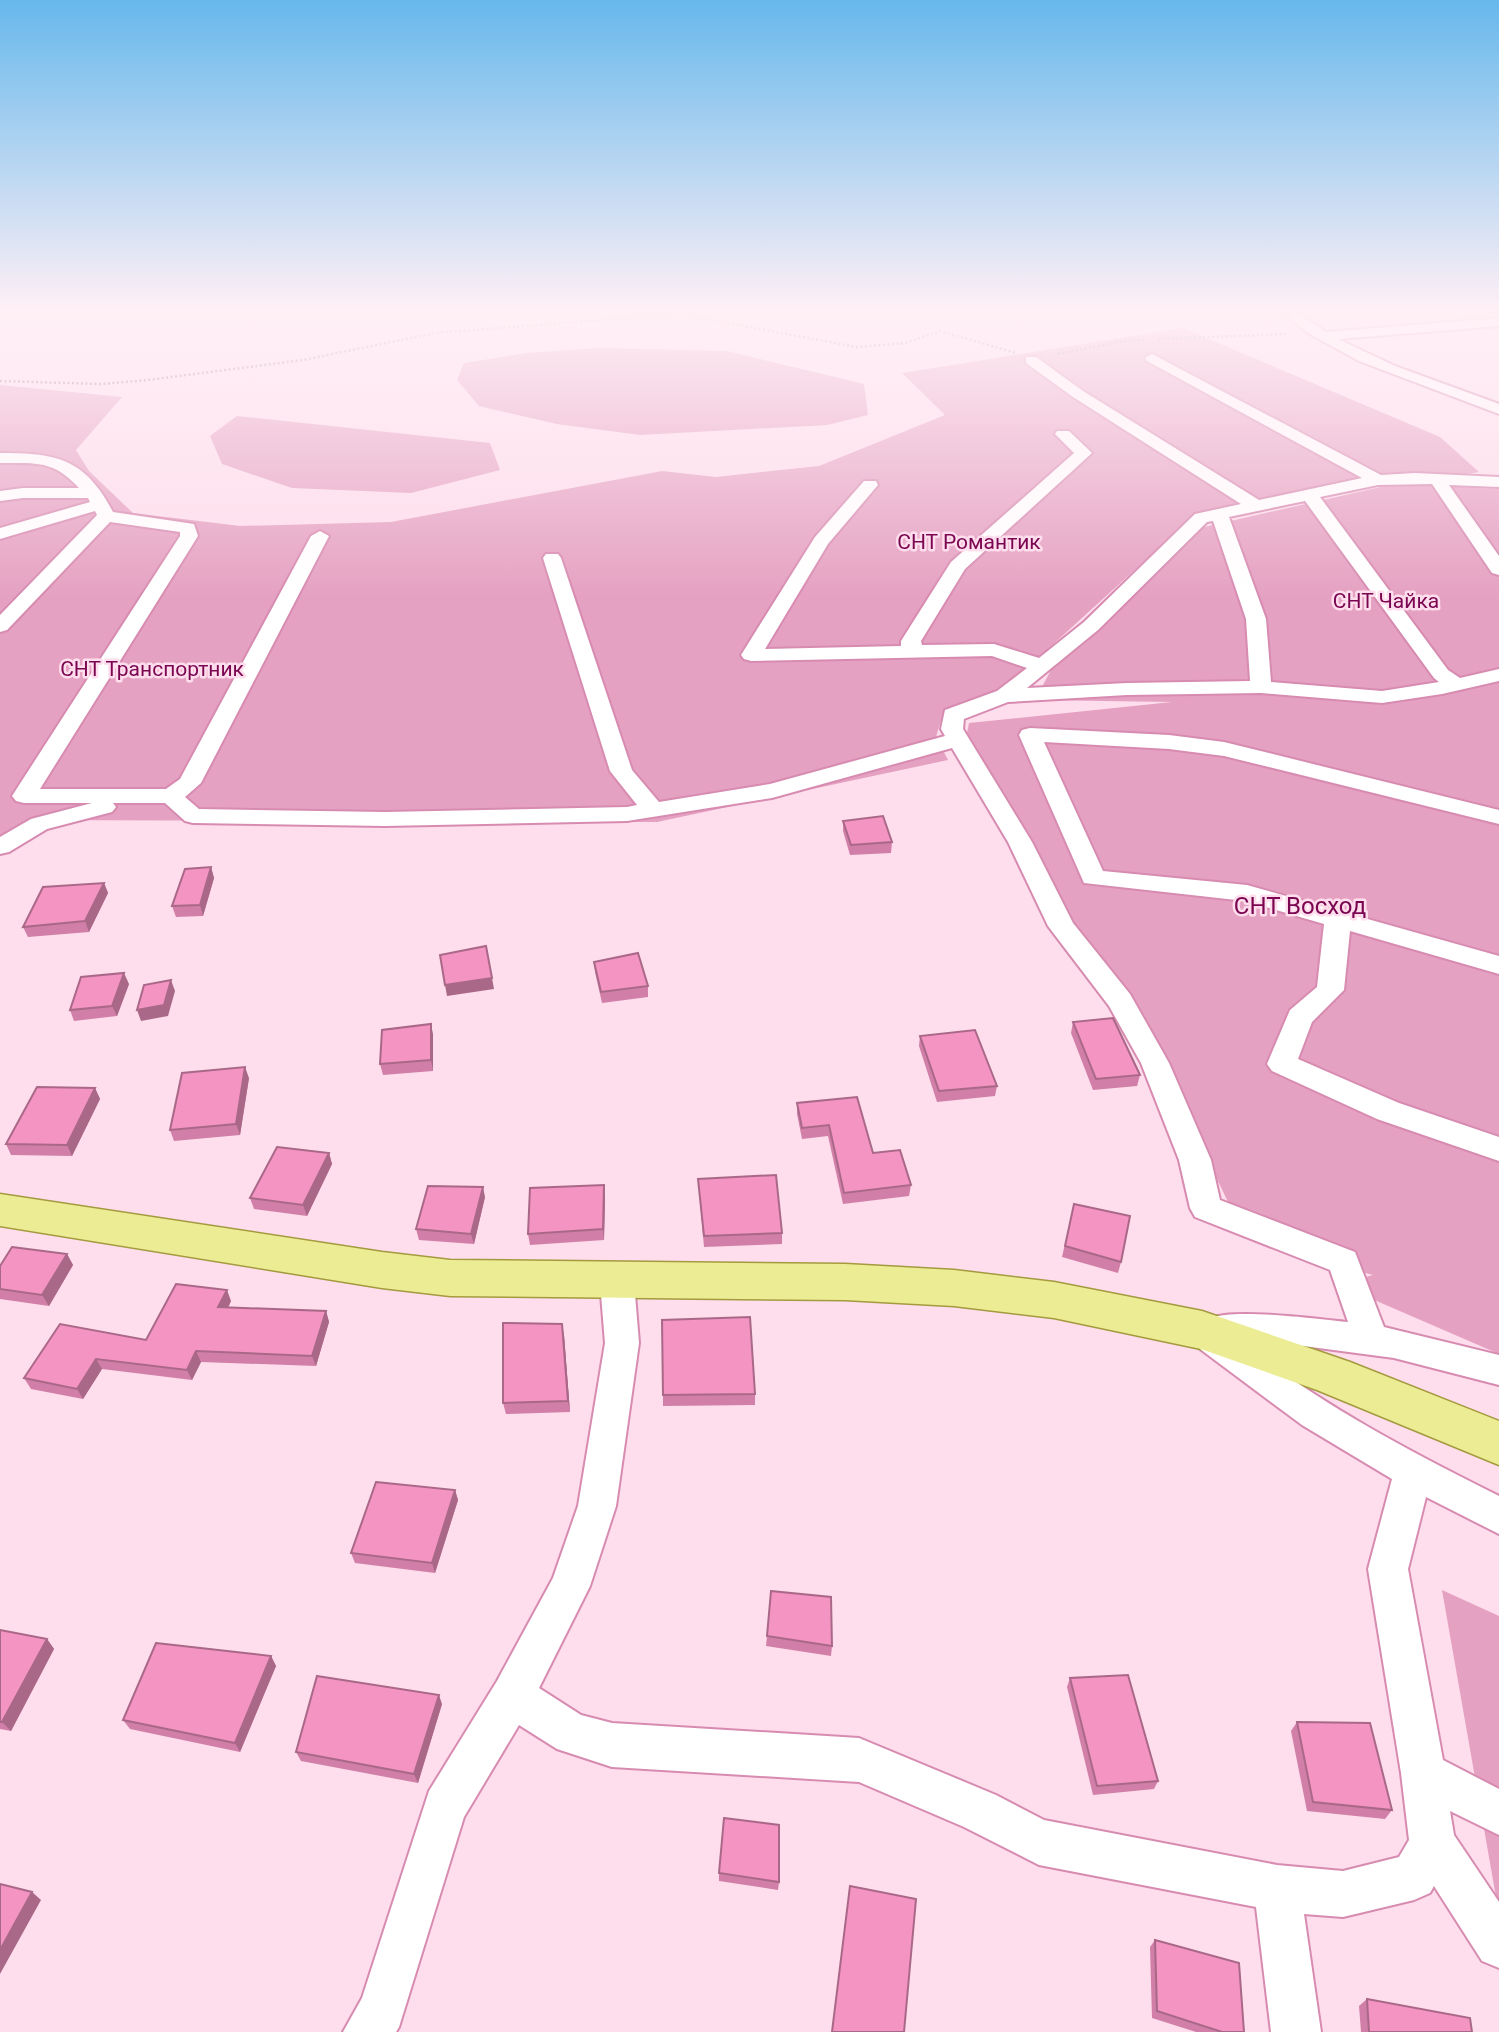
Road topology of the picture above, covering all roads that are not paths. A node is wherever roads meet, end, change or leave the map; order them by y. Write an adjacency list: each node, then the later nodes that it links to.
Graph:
1 (1100, 408): 12 (street)
2 (1244, 408): 6 (street)
3 (1063, 434): 19 (street)
4 (0, 458): 11 (street)
5 (1437, 479): 6 (street); 7 (street); 17 (street)
6 (1378, 480): 9 (street)
7 (1499, 482)
8 (870, 485): 19 (street)
9 (1309, 494): 12 (street); 22 (street)
10 (0, 496): 11 (street)
11 (100, 504): 14 (street); 18 (street); 26 (street)
12 (1254, 505): 13 (street)
13 (1219, 513): 20 (street); 23 (street)
14 (0, 534)
15 (320, 536): 26 (street)
16 (552, 558): 27 (street)
17 (1499, 569)
18 (0, 626)
19 (912, 651): 20 (street)
20 (1041, 666): 24 (street)
21 (1499, 675): 22 (street)
22 (1457, 685): 23 (street)
23 (1261, 687): 24 (street)
24 (1004, 696): 25 (street)
25 (958, 738): 27 (street); 37 (street)
26 (171, 796): 27 (street)
27 (653, 810)
28 (135, 814): 30 (street)
29 (1499, 817): 31 (street)
30 (0, 847)
31 (1338, 919): 32 (street); 33 (street)
32 (1499, 965)
33 (1499, 1149)
34 (0, 1210): 35 (main road)
35 (617, 1282): 36 (main road); 42 (street)
36 (1202, 1330): 37 (street); 39 (main road); 40 (street)
37 (1372, 1340): 38 (street)
38 (1499, 1370)
39 (1499, 1443)
40 (1413, 1472): 41 (street); 43 (street)
41 (1499, 1516)
42 (512, 1696): 46 (street); 48 (street)
43 (1423, 1773): 44 (street); 45 (street)
44 (1499, 1812)
45 (1432, 1843): 46 (street); 47 (street)
46 (1277, 1888): 49 (street)
47 (1499, 1944)
48 (369, 2032)
49 (1296, 2032)

